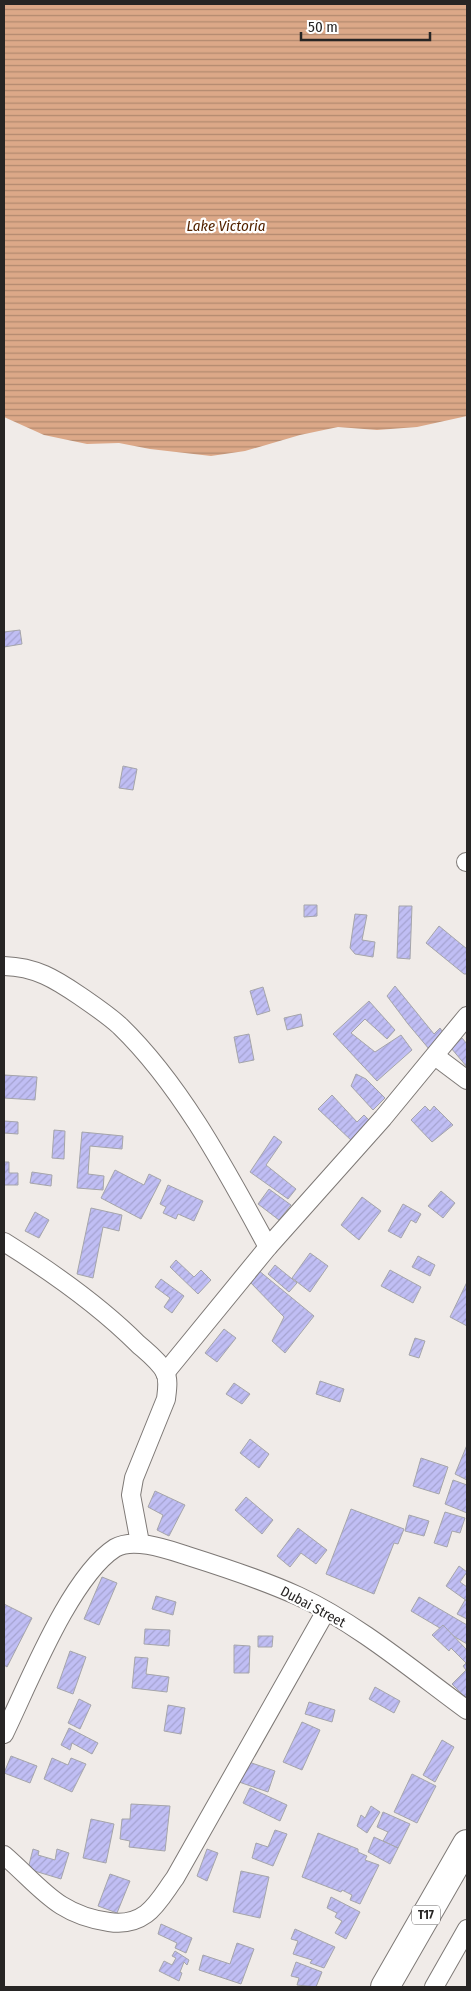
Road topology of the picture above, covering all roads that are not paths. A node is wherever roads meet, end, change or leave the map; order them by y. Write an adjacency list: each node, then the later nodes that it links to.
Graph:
1 (4, 966): 5 (street)
2 (467, 1016): 3 (street)
3 (435, 1056): 4 (street); 5 (street)
4 (467, 1080)
5 (268, 1247): 7 (street)
6 (7, 1248): 7 (street)
7 (165, 1373): 8 (street)
8 (140, 1543): 9 (street, Dubai Street); 11 (street)
9 (326, 1611): 10 (street, Dubai Street); 13 (street)
10 (467, 1710)
11 (4, 1734)
12 (467, 1844): 15 (main road, T17)
13 (4, 1856)
14 (467, 1929): 16 (street)
15 (384, 1987)
16 (434, 1987)

